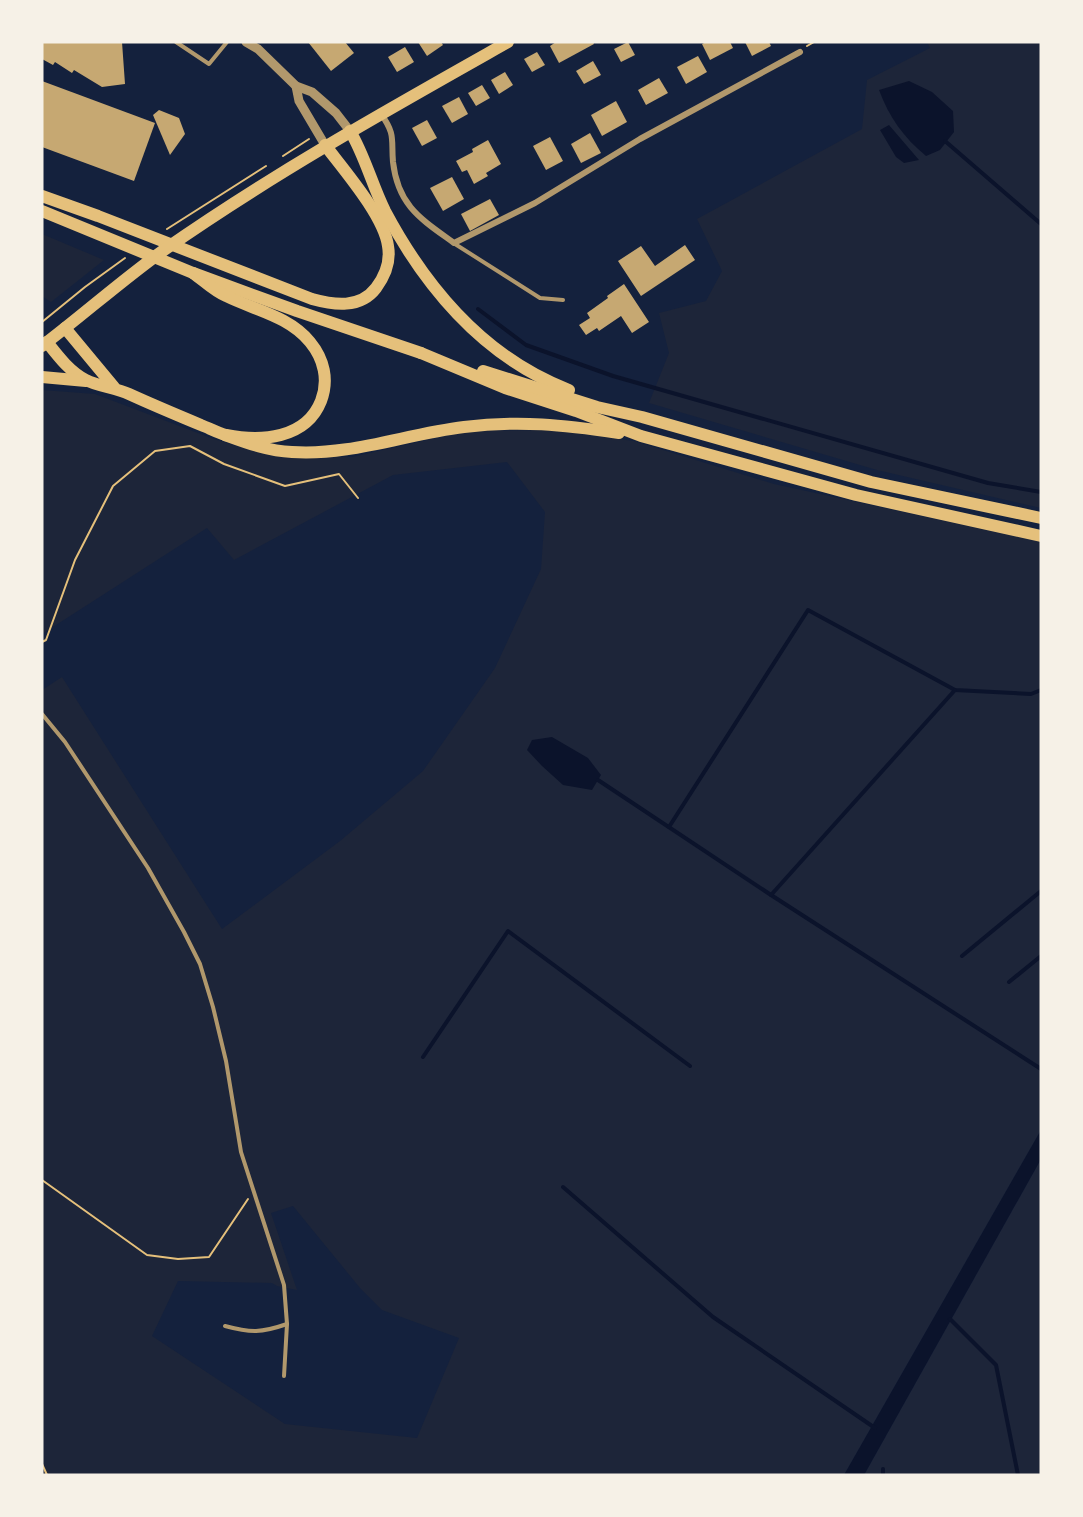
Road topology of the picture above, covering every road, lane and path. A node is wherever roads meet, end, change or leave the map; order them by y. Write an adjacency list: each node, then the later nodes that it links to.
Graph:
1 (176, 42): 2 (lane)
2 (227, 42)
3 (246, 42): 6 (street)
4 (508, 42): 7 (main road)
5 (800, 52): 12 (street)
6 (296, 86): 8 (street); 9 (street)
7 (381, 114): 8 (main road); 12 (street)
8 (350, 131): 9 (main road); 21 (main road)
9 (326, 145): 10 (main road); 15 (main road)
10 (42, 196)
11 (42, 212): 13 (main road)
12 (454, 243): 14 (lane)
13 (191, 272): 17 (main road); 22 (main road)
14 (563, 300)
15 (65, 328): 16 (main road); 20 (main road)
16 (45, 344): 19 (main road)
17 (422, 353): 21 (main road); 23 (main road)
18 (42, 377): 19 (main road)
19 (87, 381): 20 (main road)
20 (114, 388): 22 (main road)
21 (642, 417): 25 (main road)
22 (225, 435): 23 (main road)
23 (641, 436): 26 (main road)
24 (358, 498): 27 (path)
25 (1041, 518)
26 (1041, 536)
27 (42, 642)
28 (42, 714): 30 (lane)
29 (42, 1180): 30 (path)
30 (254, 1189): 31 (lane)
31 (286, 1324): 32 (lane); 33 (lane)
32 (225, 1326)
33 (284, 1376)
34 (42, 1464): 35 (path)
35 (47, 1475)

